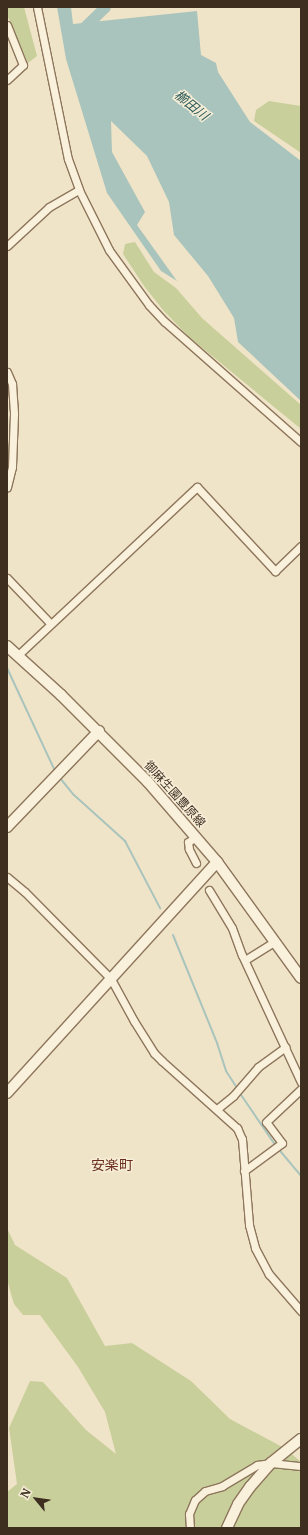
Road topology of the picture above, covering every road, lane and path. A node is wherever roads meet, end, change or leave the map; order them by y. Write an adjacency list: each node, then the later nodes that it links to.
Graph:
1 (37, 7): 4 (street)
2 (8, 29): 3 (street)
3 (7, 80)
4 (79, 190): 5 (street); 7 (street)
5 (7, 246)
6 (7, 372): 8 (street)
7 (301, 442)
8 (7, 487)
9 (301, 546): 11 (street)
10 (7, 578): 11 (street)
11 (50, 623): 13 (street)
12 (7, 646): 13 (street, 御麻生園豊原線)
13 (17, 656): 14 (street, 御麻生園豊原線)
14 (99, 731): 15 (street); 16 (street, 御麻生園豊原線)
15 (7, 827)
16 (196, 837): 17 (street, 御麻生園豊原線); 18 (street)
17 (217, 862): 21 (street, 御麻生園豊原線); 24 (street)
18 (196, 863)
19 (7, 876): 24 (street)
20 (209, 890): 22 (street)
21 (275, 941): 22 (street); 23 (street, 御麻生園豊原線)
22 (245, 960): 25 (street)
23 (301, 978)
24 (110, 979): 28 (street); 29 (street)
25 (286, 1046): 26 (street); 29 (street)
26 (301, 1082)
27 (301, 1089): 30 (street)
28 (7, 1093)
29 (217, 1109): 30 (street)
30 (244, 1171): 31 (street)
31 (301, 1311)
32 (301, 1439): 33 (street)
33 (271, 1463): 34 (street); 35 (street); 36 (street)
34 (301, 1466)
35 (190, 1528)
36 (227, 1528)

